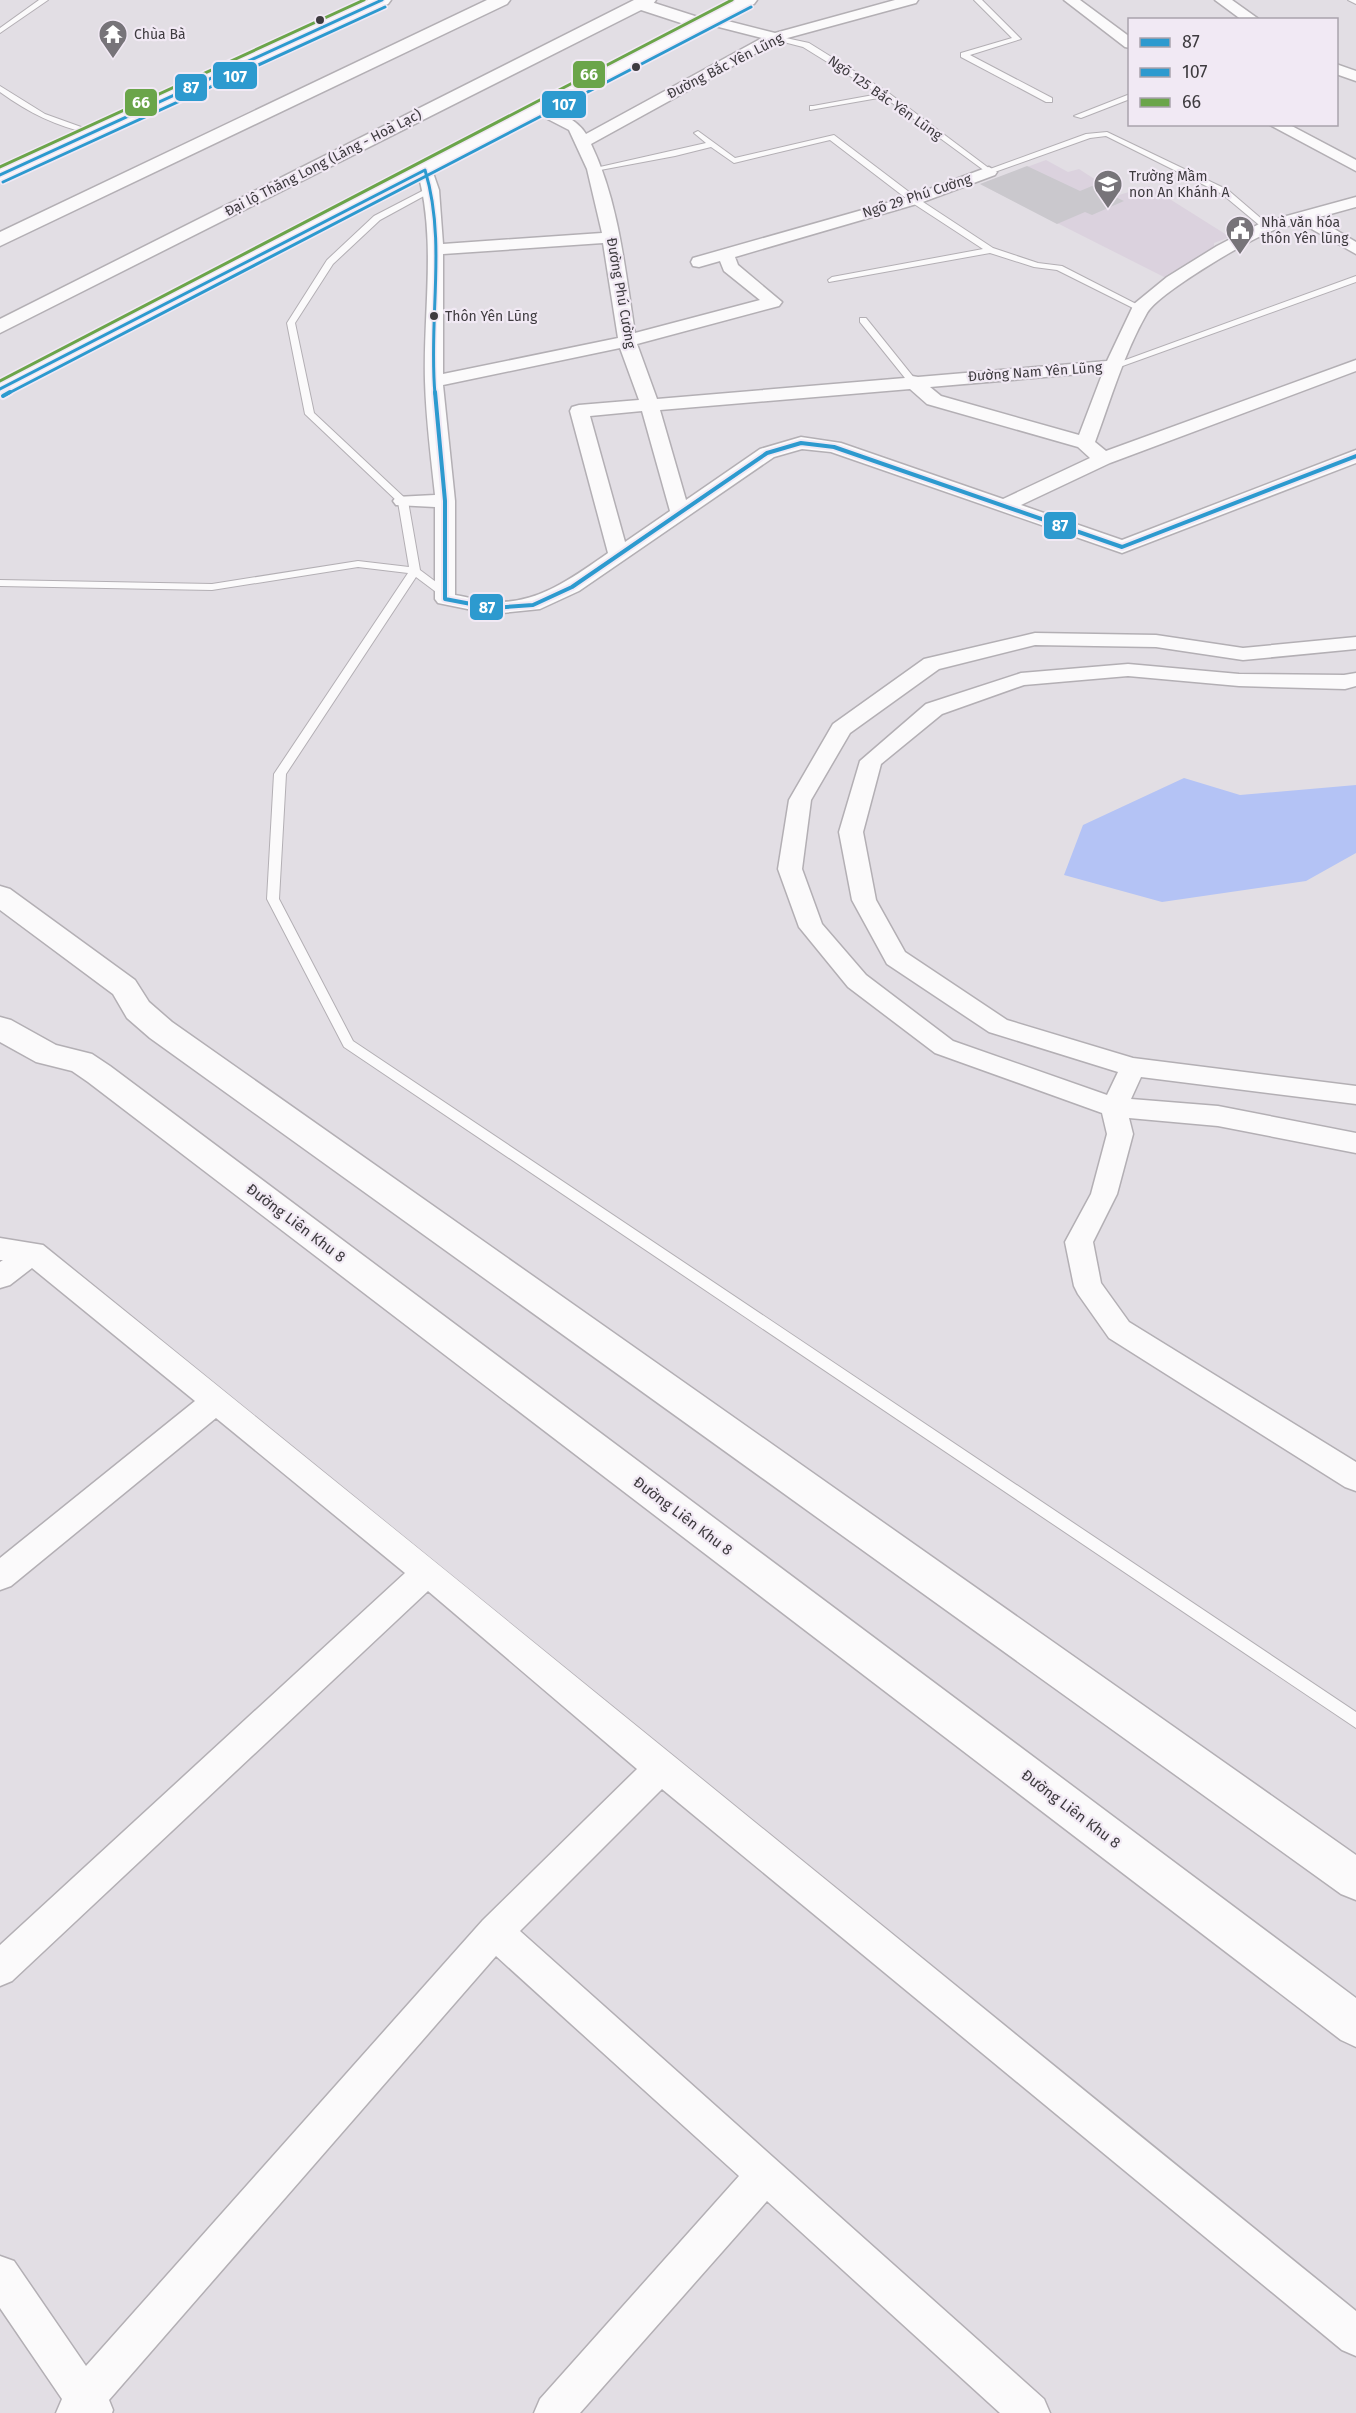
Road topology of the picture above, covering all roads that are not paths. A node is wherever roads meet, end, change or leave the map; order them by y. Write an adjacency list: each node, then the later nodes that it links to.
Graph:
1 (44, 0): 15 (lane)
2 (382, 0): 28 (main road)
3 (501, 0): 43 (main road)
4 (742, 0): 13 (main road)
5 (747, 0): 13 (main road)
6 (911, 0): 16 (street, Đường Bắc Yên Lũng)
7 (978, 0): 23 (lane)
8 (1071, 0): 17 (street)
9 (1222, 0): 14 (street)
10 (1352, 0): 11 (lane)
11 (1356, 2)
12 (645, 3): 13 (main road); 53 (main road, Đại lộ Thăng Long (Láng - Hoà Lạc))
13 (710, 18): 16 (street); 25 (main road)
14 (1250, 18)
15 (0, 31)
16 (775, 38): 21 (lane, Ngõ 125 Bắc Yên Lũng); 30 (street, Đường Bắc Yên Lũng)
17 (1128, 43)
18 (1338, 69): 19 (street)
19 (1356, 77)
20 (0, 88): 28 (lane)
21 (885, 95): 24 (lane); 35 (lane, Ngõ 125 Bắc Yên Lũng)
22 (1128, 97): 26 (lane)
23 (1049, 100)
24 (813, 108)
25 (539, 109): 30 (street, Đường Phú Cường); 34 (main road)
26 (1078, 116)
27 (1279, 126): 32 (street)
28 (91, 132): 36 (main road)
29 (698, 133): 31 (lane)
30 (582, 143): 33 (street, Đường Phú Cường)
31 (711, 144): 33 (lane); 38 (lane)
32 (1356, 166)
33 (595, 169): 42 (street, Đường Phú Cường)
34 (425, 170): 37 (street); 59 (main road)
35 (989, 172): 38 (street, Ngõ 29 Phú Cường); 41 (lane, Ngõ 29 Phú Cường)
36 (0, 175)
37 (431, 190): 45 (street); 64 (lane)
38 (914, 200): 46 (lane); 47 (street, Ngõ 29 Phú Cường)
39 (1356, 202): 40 (street, Đường Nam Yên Lũng)
40 (1301, 216): 41 (street, Đường Nam Yên Lũng); 44 (street)
41 (1267, 227): 51 (street, Đường Nam Yên Lũng)
42 (611, 237): 45 (street); 54 (street, Đường Phú Cường)
43 (0, 240)
44 (1356, 249)
45 (435, 250): 57 (street)
46 (990, 250): 50 (lane); 51 (lane)
47 (726, 254): 48 (street, Ngõ 29 Phú Cường); 54 (street)
48 (699, 262)
49 (1356, 279): 56 (lane)
50 (832, 280)
51 (1140, 308): 56 (street, Đường Nam Yên Lũng)
52 (863, 320): 58 (lane)
53 (0, 327)
54 (627, 341): 57 (street); 60 (street, Đường Phú Cường)
55 (1356, 364): 63 (street)
56 (1114, 366): 58 (street, Đường Nam Yên Lũng); 61 (street)
57 (434, 381): 65 (street)
58 (912, 381): 60 (street, Đường Nam Yên Lũng); 61 (street)
59 (0, 389)
60 (650, 406): 67 (street, Đường Phú Cường); 68 (street, Đường Nam Yên Lũng)
61 (1084, 442): 63 (street)
62 (1356, 456): 66 (street)
63 (1103, 459): 66 (street)
64 (404, 501): 65 (street); 69 (lane)
65 (445, 501): 71 (street)
66 (1004, 506): 67 (street)
67 (680, 512): 68 (street)
68 (618, 554): 71 (street)
69 (415, 571): 70 (lane); 71 (lane); 89 (lane)
70 (0, 583)
71 (445, 599)
72 (1156, 641): 73 (street); 74 (street); 80 (street)
73 (1356, 643)
74 (1188, 675): 75 (street); 78 (street)
75 (1356, 679)
76 (0, 896): 91 (main road)
77 (0, 1028): 94 (main road, Đường Liên Khu 8)
78 (1133, 1067): 79 (street); 80 (street)
79 (1356, 1095)
80 (1114, 1107): 81 (street); 86 (street)
81 (1356, 1143)
82 (0, 1249): 83 (street)
83 (33, 1253): 84 (street); 85 (street)
84 (0, 1276)
85 (217, 1400): 87 (street); 88 (street)
86 (1356, 1478)
87 (427, 1572): 90 (street); 93 (street)
88 (0, 1576)
89 (1356, 1721)
90 (661, 1768): 92 (street); 97 (street)
91 (1356, 1880)
92 (495, 1932): 95 (street); 98 (street)
93 (0, 1969)
94 (1356, 2025)
95 (765, 2175): 99 (street); 100 (street)
96 (0, 2275): 98 (street)
97 (1356, 2336)
98 (85, 2408)
99 (1014, 2408)
100 (554, 2413)

